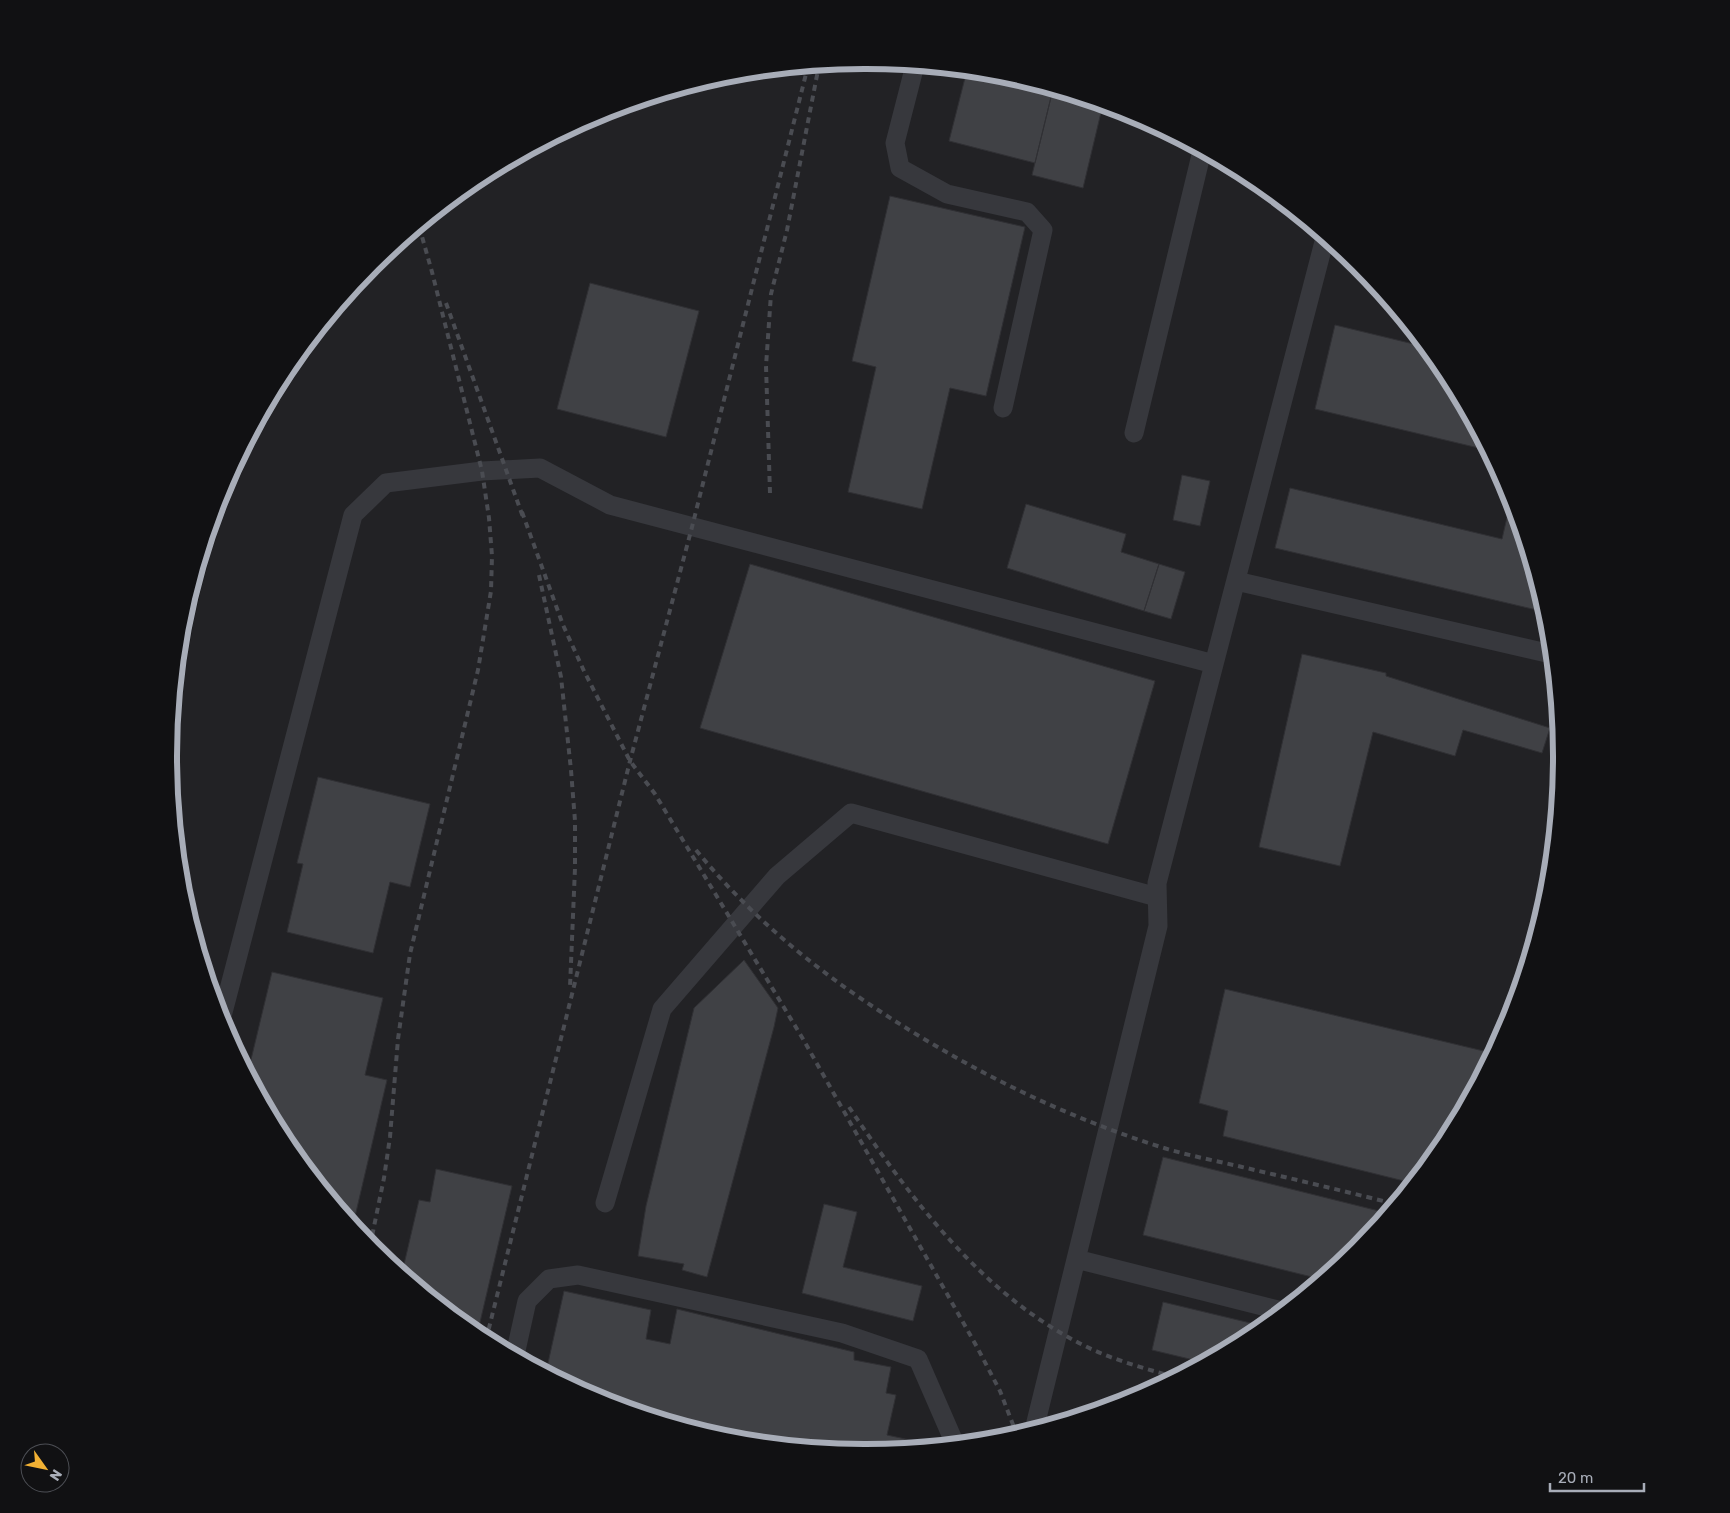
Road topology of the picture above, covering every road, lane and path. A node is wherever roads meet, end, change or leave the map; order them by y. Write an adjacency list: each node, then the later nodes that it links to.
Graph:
1 (914, 70): 4 (lane)
2 (1201, 157): 5 (lane)
3 (1323, 244): 6 (lane)
4 (1002, 408)
5 (1134, 433)
6 (1236, 581): 7 (lane); 8 (lane)
7 (1545, 652)
8 (1214, 664): 9 (lane); 10 (lane)
9 (1157, 897): 11 (lane); 12 (lane)
10 (225, 1006)
11 (605, 1203)
12 (1076, 1259): 13 (lane); 15 (lane)
13 (1274, 1309)
14 (516, 1349): 16 (lane)
15 (1036, 1423)
16 (953, 1438)

